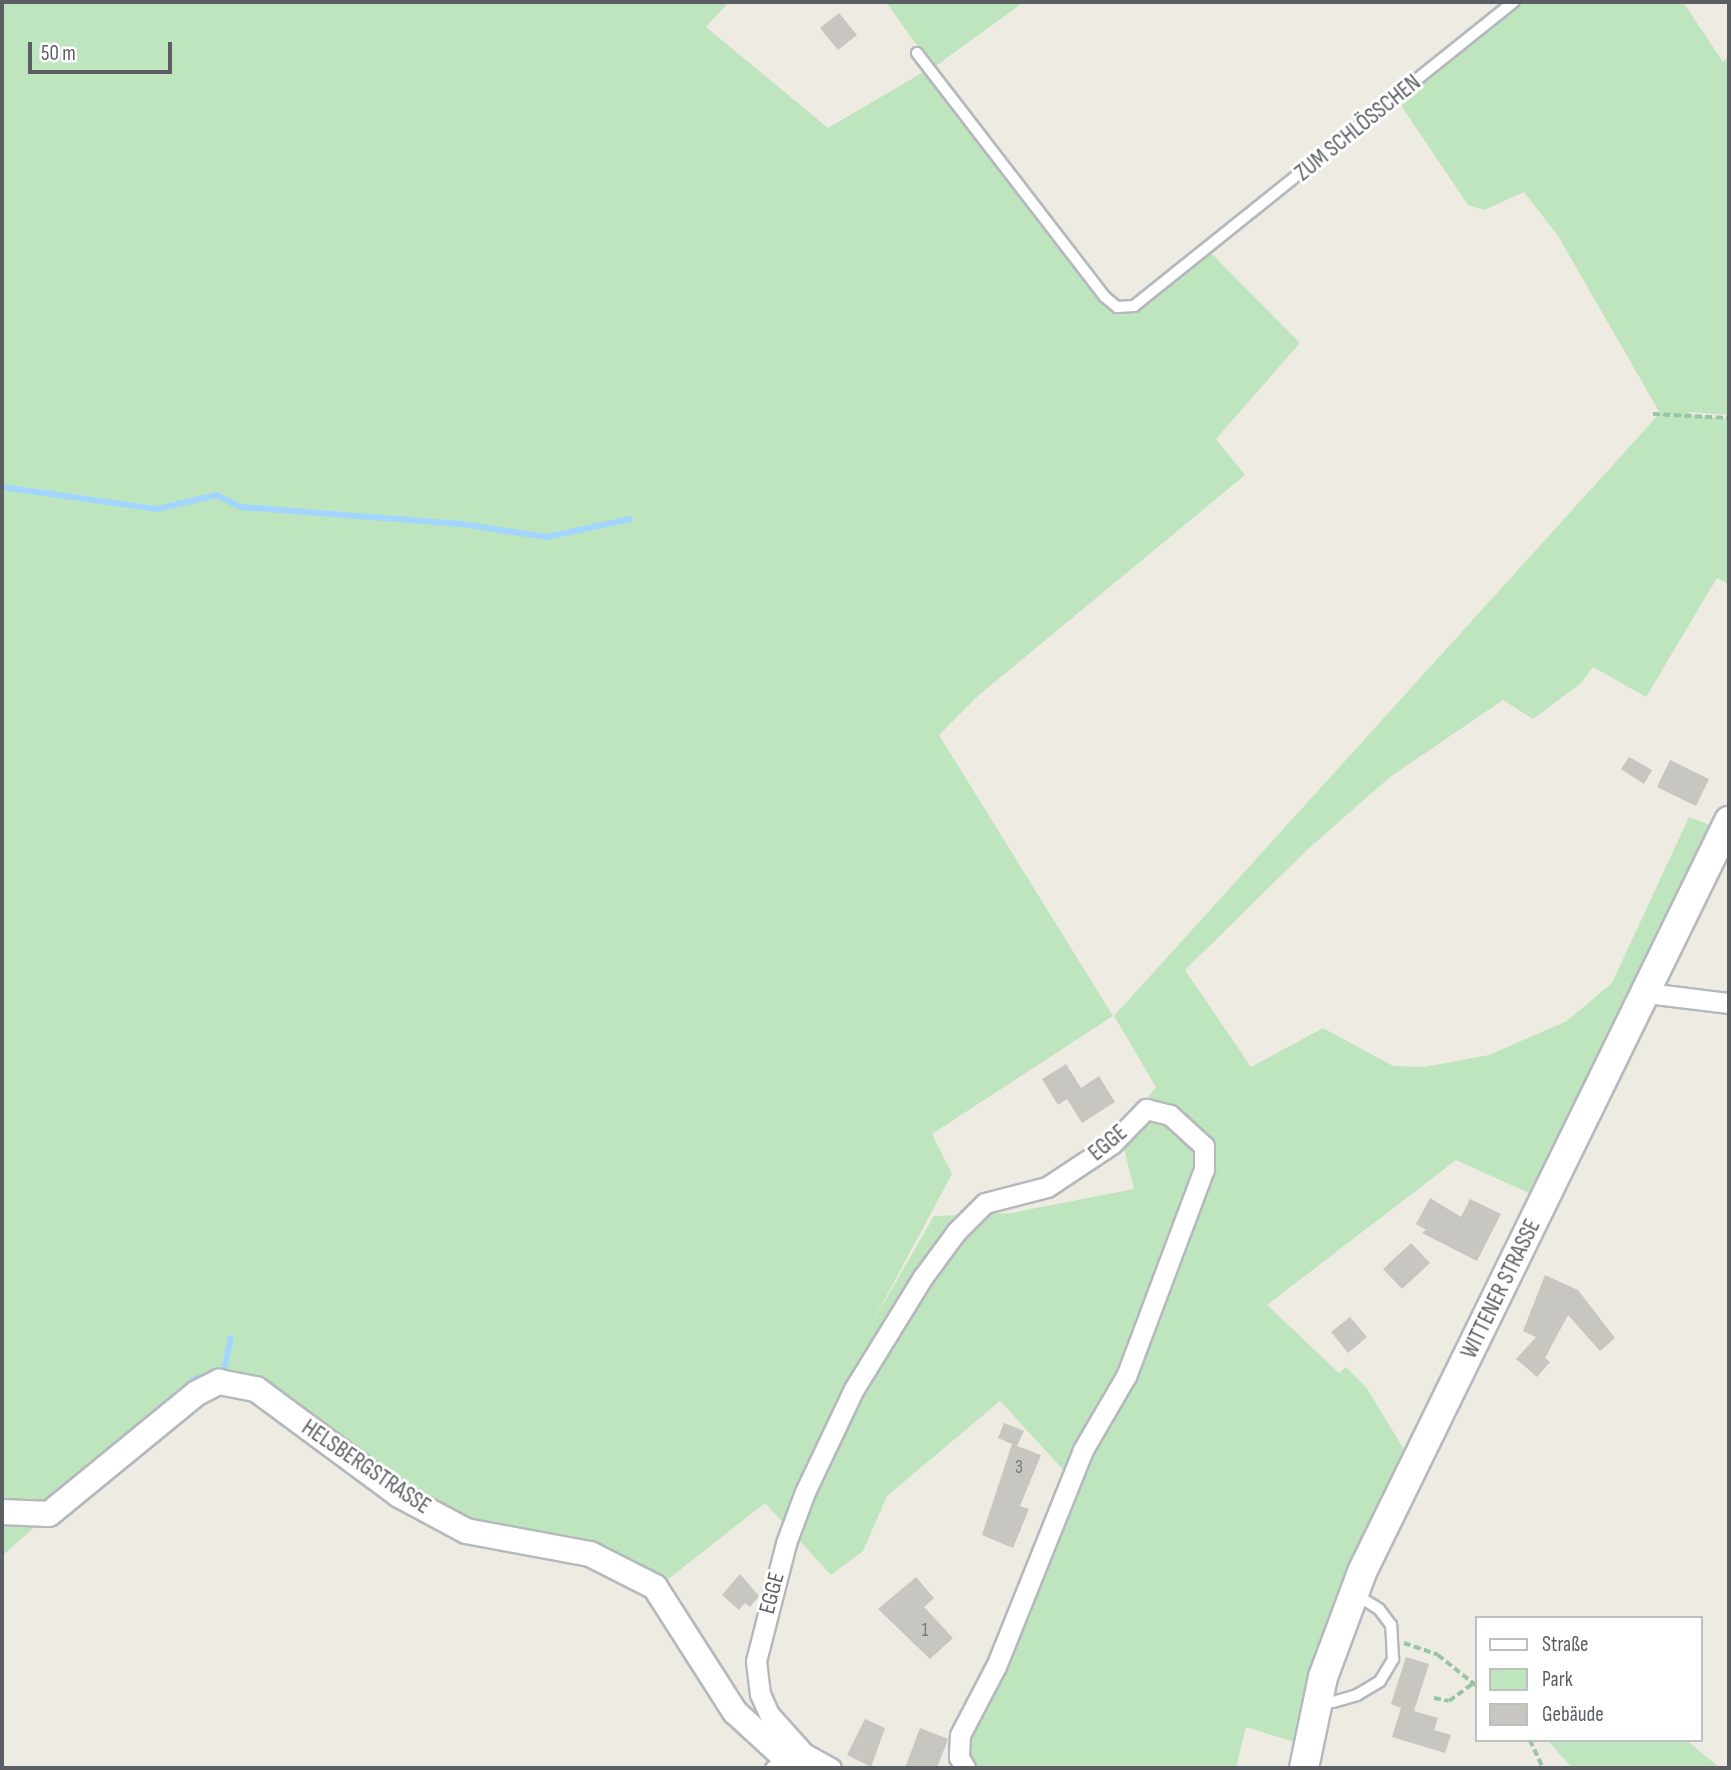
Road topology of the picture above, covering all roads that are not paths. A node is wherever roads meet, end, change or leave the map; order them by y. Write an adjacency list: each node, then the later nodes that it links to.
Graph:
1 (1514, 2): 2 (lane, ZUM SCHLÖSSCHEN)
2 (917, 53)
3 (1729, 821): 4 (main road, WITTENER STRASSE)
4 (1647, 993): 5 (street); 7 (main road, WITTENER STRASSE)
5 (1729, 1003)
6 (2, 1512): 9 (street, HELSBERGSTRASSE)
7 (1354, 1592): 8 (main road, WITTENER STRASSE); 8 (lane)
8 (1318, 1700): 13 (main road, WITTENER STRASSE)
9 (777, 1762): 10 (street, HELSBERGSTRASSE)
10 (810, 1768)
11 (831, 1768): 12 (street, EGGE)
12 (965, 1768)
13 (1304, 1768)

